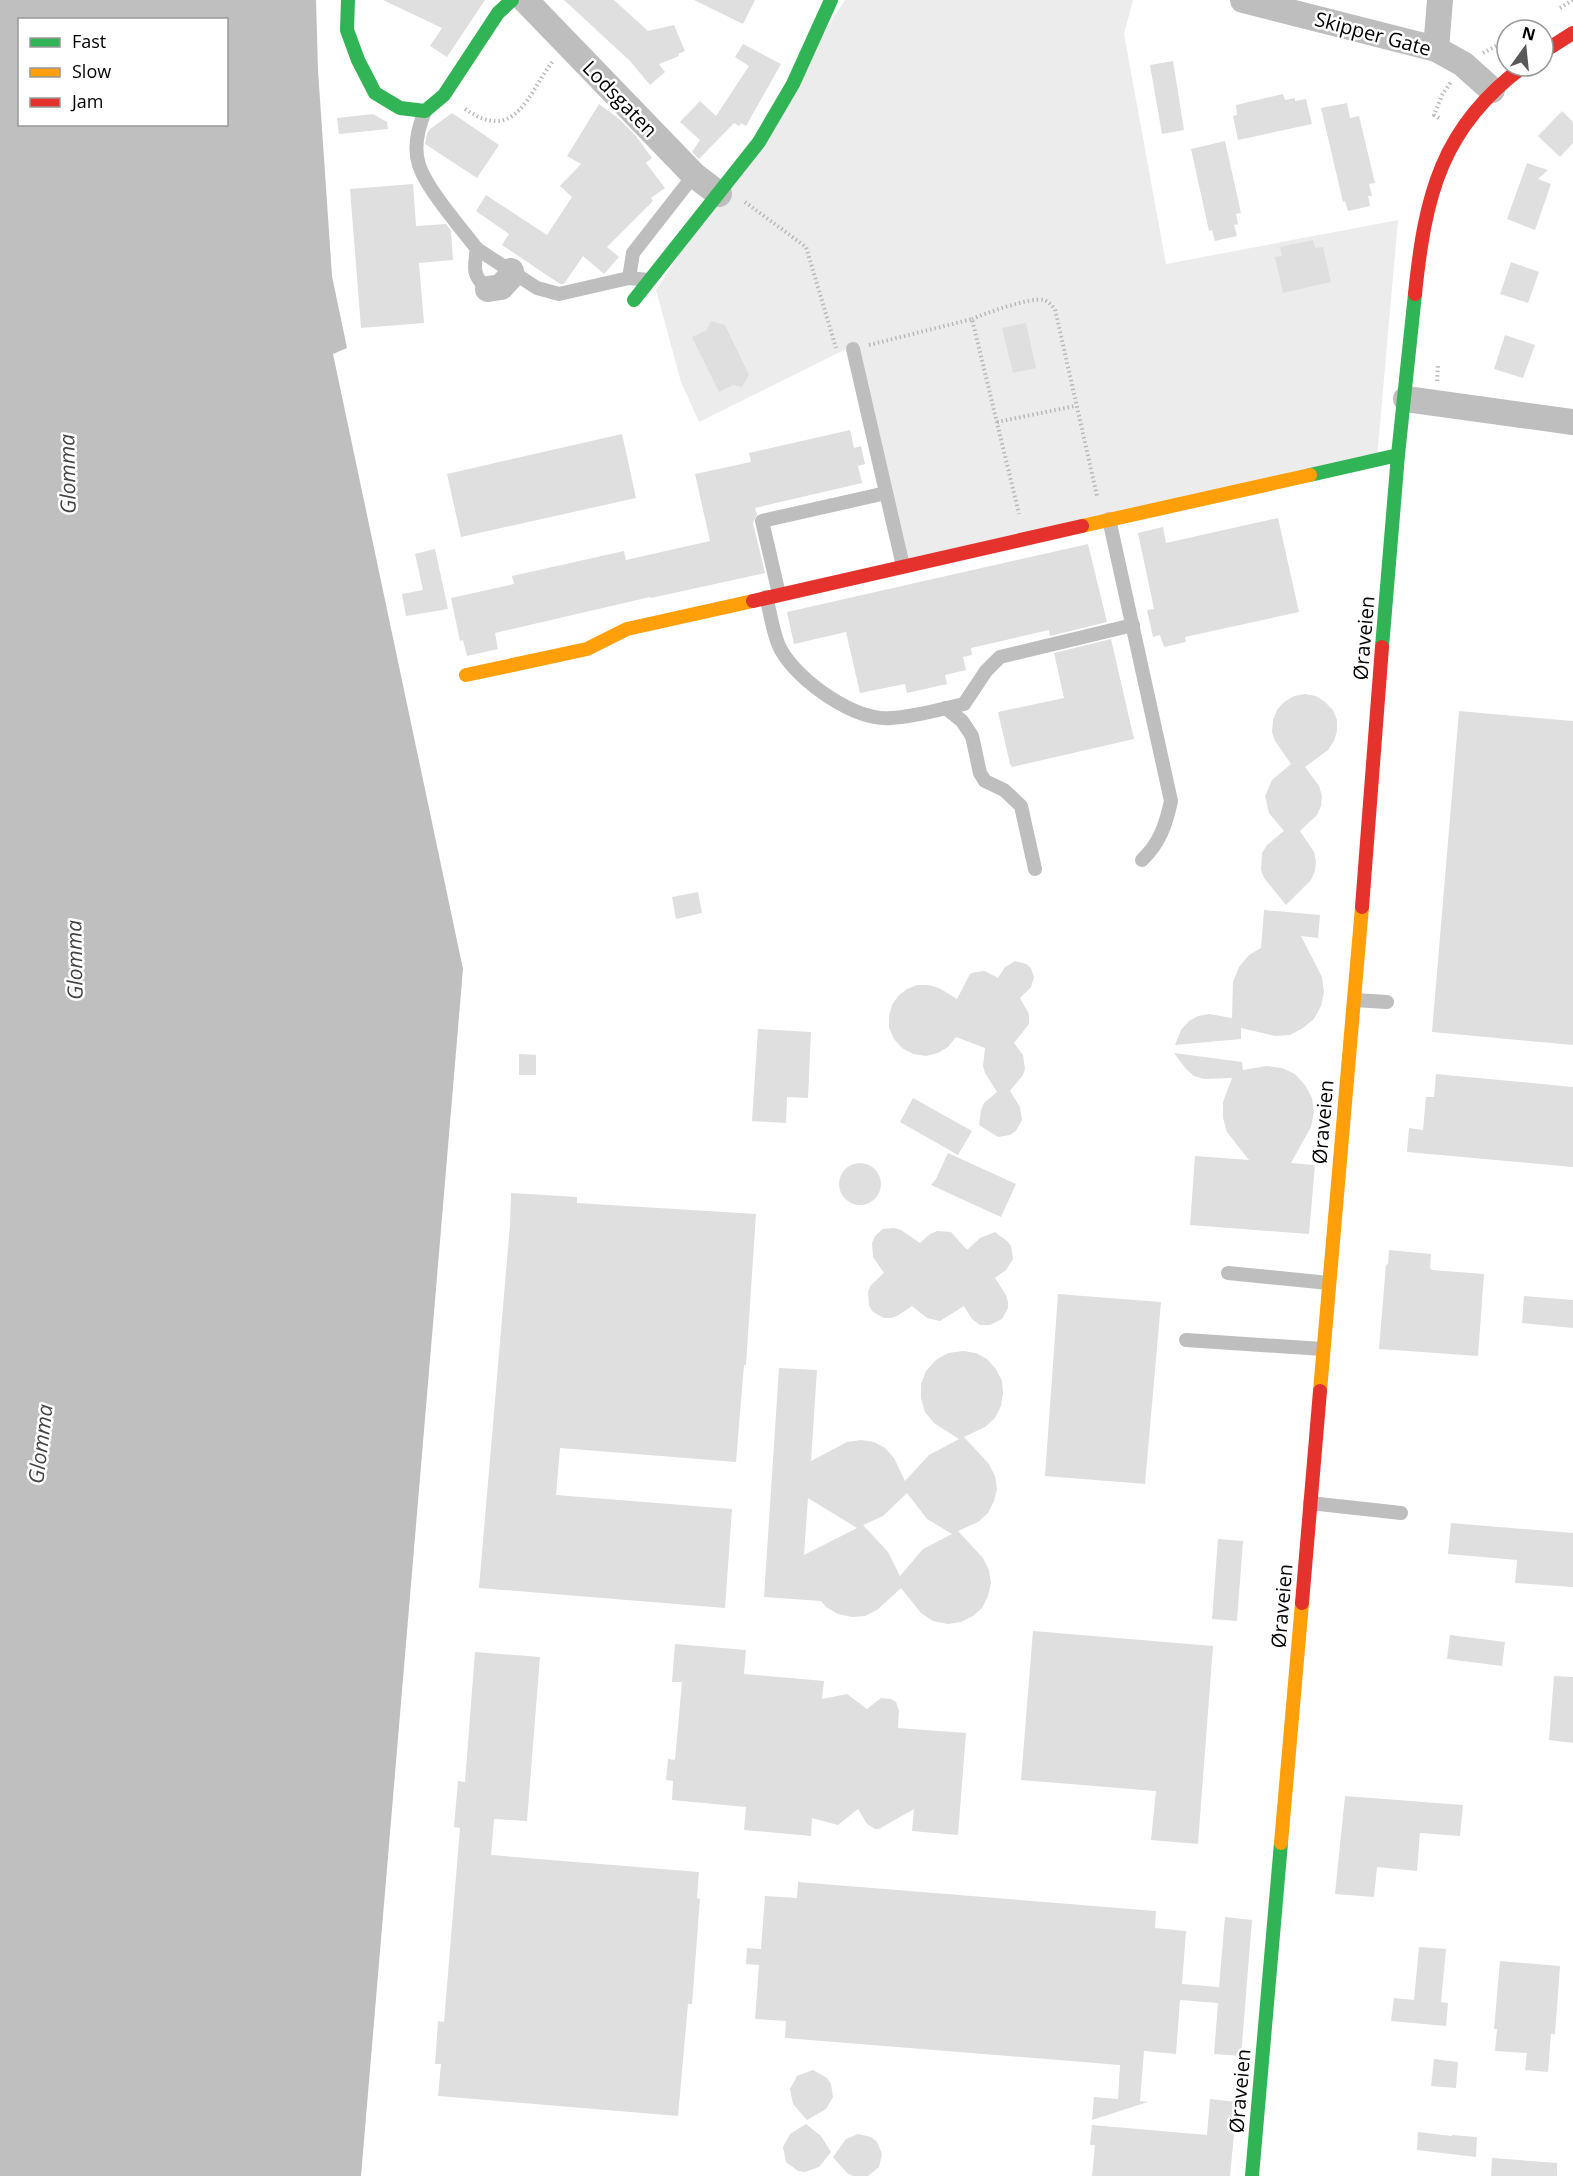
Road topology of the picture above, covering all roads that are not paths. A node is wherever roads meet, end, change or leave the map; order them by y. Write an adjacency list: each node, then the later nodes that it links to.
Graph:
1 (348, 0): 12 (street)
2 (512, 0): 12 (street)
3 (525, 0): 13 (street, Lodsgaten)
4 (831, 0): 14 (street)
5 (1243, 0): 9 (street, Skipper Gate)
6 (1440, 0): 9 (street)
7 (1573, 33): 8 (street)
8 (1555, 44)
9 (1436, 49): 11 (street, Skipper Gate)
10 (1508, 78): 11 (street, Øraveien)
11 (1492, 90): 22 (street, Øraveien)
12 (425, 111): 15 (lane)
13 (694, 175): 14 (street, Lodsgaten); 17 (lane)
14 (722, 191): 18 (street)
15 (477, 249): 16 (lane); 19 (lane)
16 (511, 271): 17 (lane); 19 (street)
17 (629, 278): 18 (lane)
18 (648, 280): 20 (street)
19 (488, 289)
20 (634, 300)
21 (854, 354): 25 (lane)
22 (1406, 399): 23 (street); 24 (street, Øraveien)
23 (1573, 422)
24 (1398, 454): 26 (street); 34 (street, Øraveien)
25 (886, 493): 27 (lane); 28 (lane)
26 (1106, 520): 27 (street); 29 (lane)
27 (903, 566): 28 (street)
28 (773, 596): 30 (street); 31 (lane)
29 (1133, 625): 31 (lane); 32 (lane)
30 (466, 675)
31 (946, 708): 33 (lane)
32 (1142, 860)
33 (1035, 869)
34 (1354, 1000): 35 (lane); 37 (street, Øraveien)
35 (1387, 1002)
36 (1228, 1274): 37 (lane)
37 (1329, 1283): 39 (street, Øraveien)
38 (1186, 1340): 39 (lane)
39 (1323, 1349): 40 (street, Øraveien)
40 (1310, 1503): 41 (lane); 42 (street, Øraveien)
41 (1401, 1513)
42 (1252, 2176)

